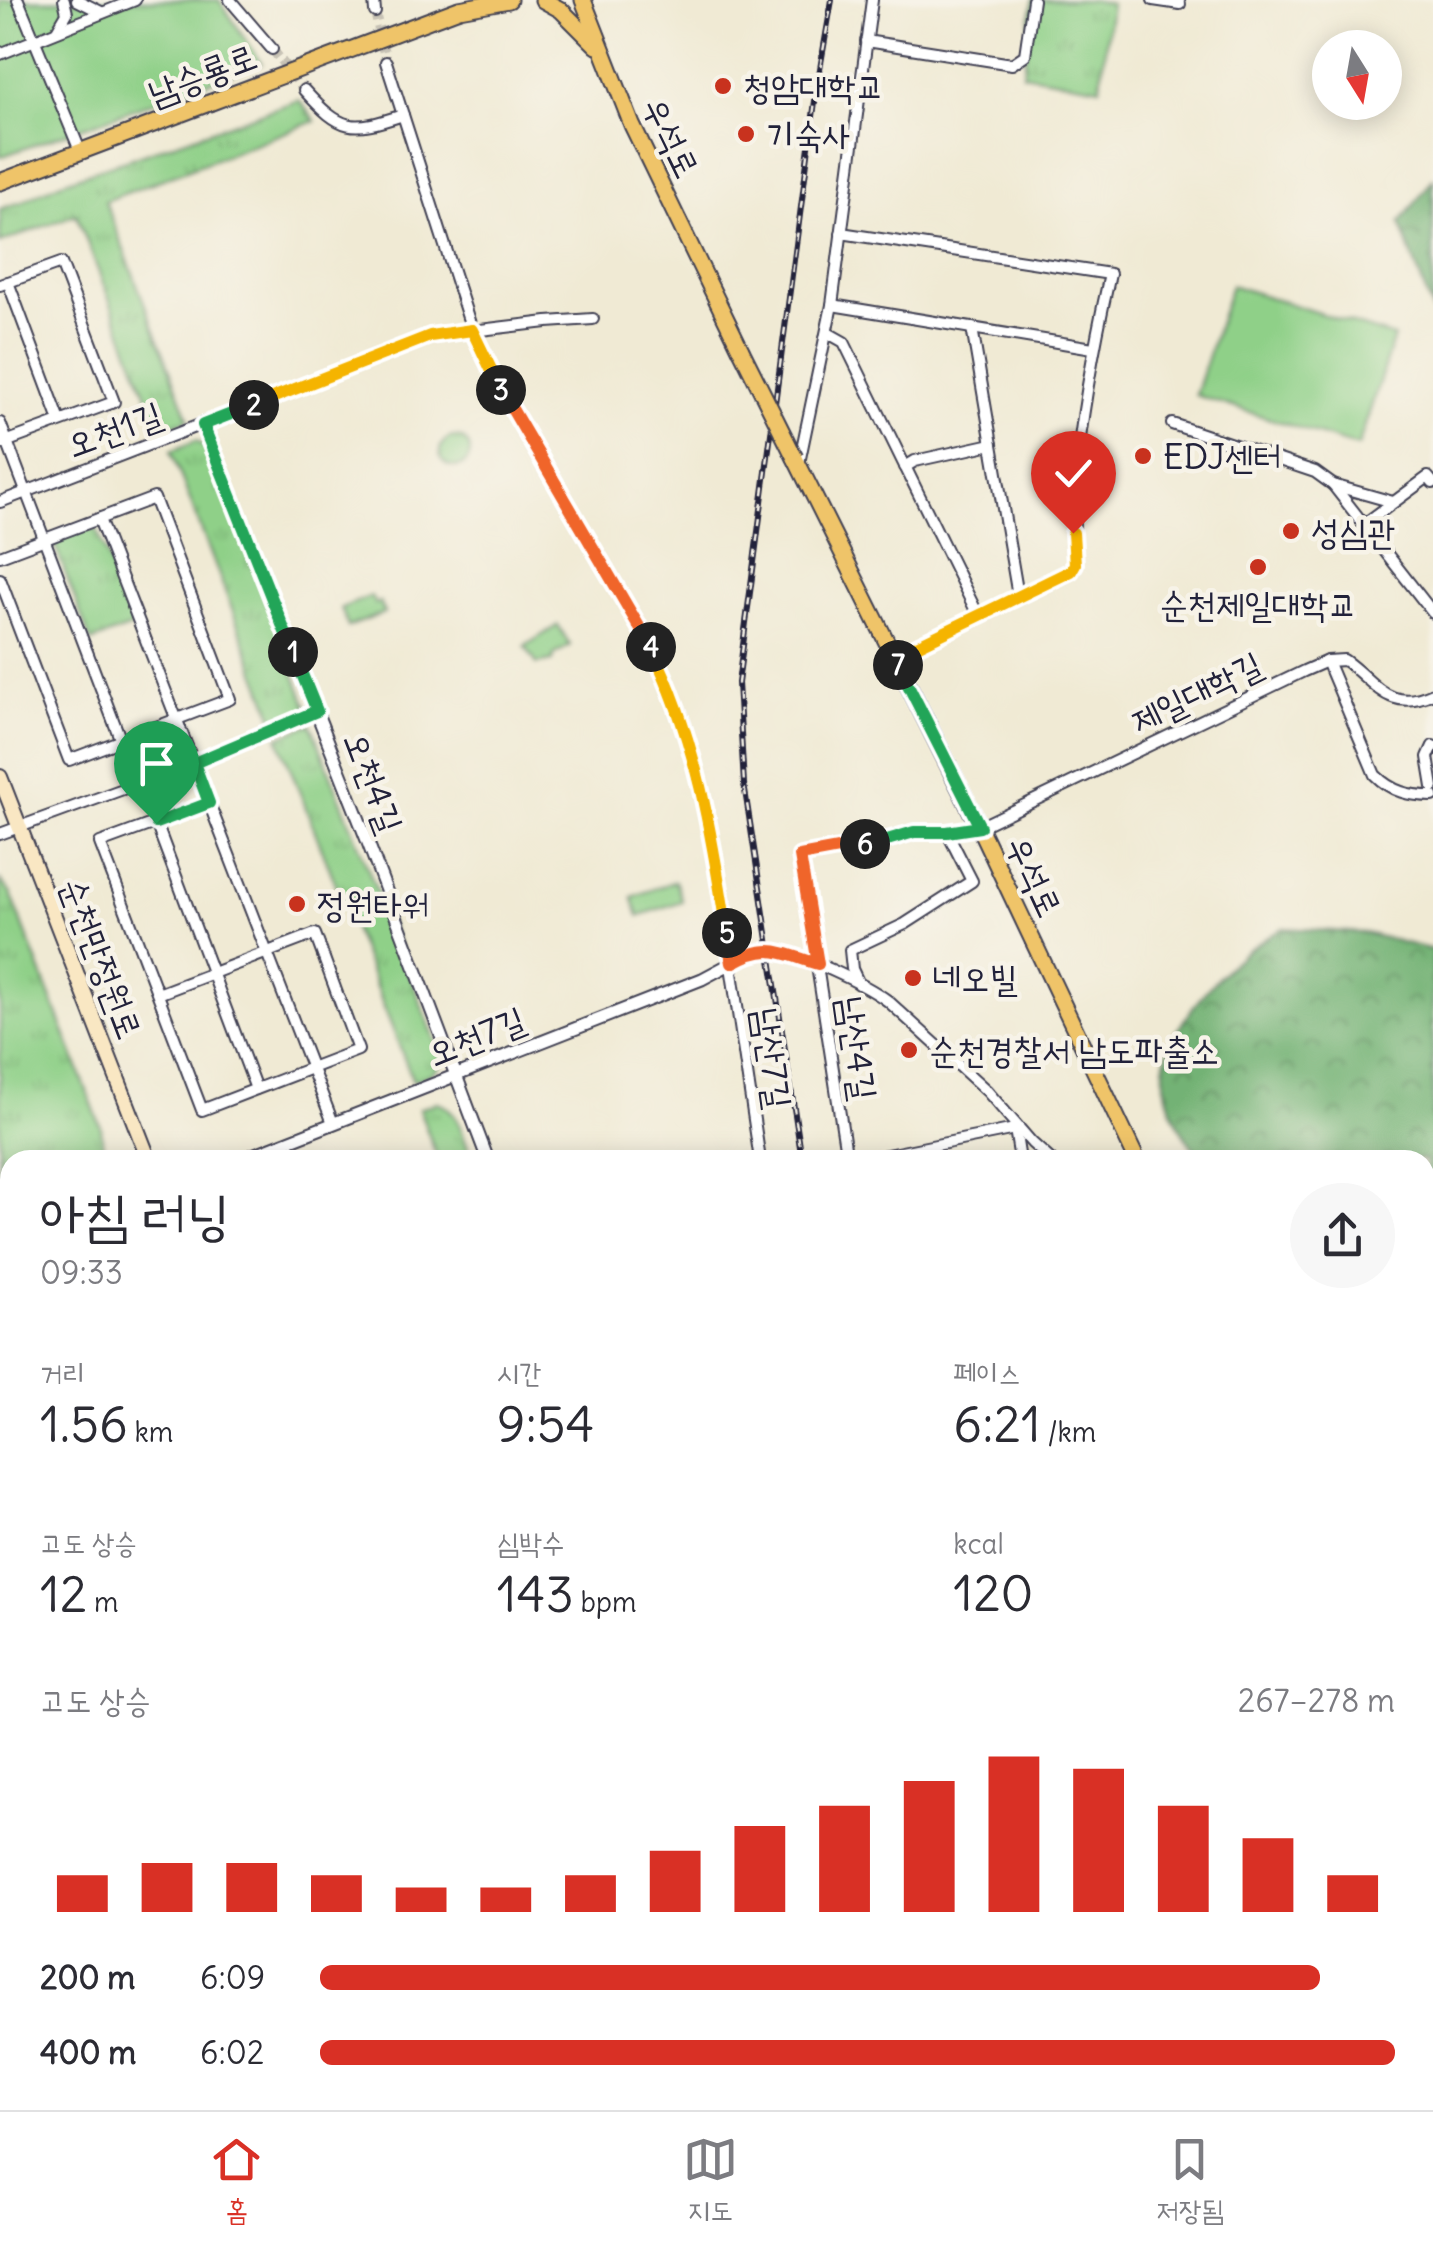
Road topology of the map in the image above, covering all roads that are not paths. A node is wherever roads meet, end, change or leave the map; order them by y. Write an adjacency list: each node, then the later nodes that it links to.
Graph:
1 (18, 0): 17 (street)
2 (64, 0): 16 (street)
3 (77, 0): 15 (street)
4 (135, 0): 15 (street)
5 (230, 0): 19 (street)
6 (478, 0): 14 (main road, 남승룡로)
7 (509, 0): 14 (main road)
8 (544, 0): 20 (main road)
9 (584, 0): 20 (main road, 우석로)
10 (872, 0): 18 (street)
11 (1034, 0): 18 (street)
12 (1153, 0): 13 (street)
13 (1180, 4)
14 (459, 9): 25 (main road, 남승룡로, bridge)
15 (101, 12): 16 (street)
16 (57, 31): 17 (street)
17 (35, 40): 21 (street); 25 (street)
18 (866, 42): 27 (street)
19 (272, 48)
20 (602, 52): 41 (main road, 우석로, bridge)
21 (0, 54)
22 (386, 62): 24 (street, 남산7길)
23 (304, 90): 24 (street)
24 (404, 115): 32 (street, 남산7길)
25 (81, 152): 26 (main road, 남승룡로)
26 (0, 182)
27 (841, 234): 29 (street); 34 (street)
28 (4, 283): 35 (street); 35 (street)
29 (832, 305): 31 (street); 33 (street)
30 (593, 319): 32 (street, 오천1길)
31 (972, 328): 34 (street); 40 (street)
32 (472, 330): 38 (street, 오천1길); 74 (street, 남산7길)
33 (828, 332): 41 (street); 42 (street)
34 (1093, 348): 53 (street)
35 (60, 421): 39 (street)
36 (0, 423): 39 (street)
37 (1172, 424): 44 (street)
38 (203, 425): 45 (street, 오천1길); 59 (street, 오천4길)
39 (4, 442): 45 (street)
40 (992, 444): 42 (street); 53 (street)
41 (796, 461): 56 (main road, 우석로)
42 (905, 467): 55 (street)
43 (1433, 483): 47 (street)
44 (1333, 485): 47 (street); 49 (street)
45 (26, 491): 46 (street, 오천1길); 50 (street)
46 (0, 502)
47 (1393, 502): 49 (street)
48 (99, 519): 50 (street); 60 (street); 60 (street)
49 (1363, 525): 54 (street)
50 (44, 539): 51 (street); 61 (street)
51 (0, 556)
52 (0, 579): 61 (street)
53 (1018, 596): 55 (street)
54 (1433, 613)
55 (978, 615): 56 (street)
56 (894, 657): 70 (main road, 우석로)
57 (1327, 661): 58 (street); 66 (street); 70 (street, 제일대학길)
58 (1433, 693)
59 (317, 711): 63 (street); 80 (street, 오천4길)
60 (178, 720): 61 (street); 63 (street)
61 (121, 741)
62 (1433, 746): 65 (street)
63 (194, 763): 67 (street); 69 (street)
64 (0, 777): 69 (main road, 순천만정원로)
65 (1433, 787)
66 (1433, 796)
67 (209, 803): 68 (street); 73 (street)
68 (156, 823): 76 (street); 78 (street)
69 (19, 826): 72 (street); 84 (main road, 순천만정원로)
70 (980, 827): 71 (street, 제일대학길); 92 (main road, 우석로)
71 (947, 832): 75 (street, 남산4길); 77 (street)
72 (0, 834)
73 (267, 953): 76 (street); 79 (street); 79 (street)
74 (732, 963): 75 (street); 80 (street, 오천7길); 87 (street, 남산7길)
75 (818, 964): 77 (street); 88 (street, 남산4길)
76 (212, 974): 78 (street); 81 (street)
77 (859, 984): 83 (street)
78 (158, 994): 81 (street)
79 (312, 1068): 81 (street); 82 (street)
80 (457, 1074): 82 (street, 오천7길); 86 (street, 오천4길)
81 (256, 1090)
82 (333, 1123): 85 (street, 오천7길)
83 (1017, 1128): 89 (street); 90 (street); 91 (street)
84 (144, 1150)
85 (265, 1150)
86 (484, 1150)
87 (759, 1150)
88 (846, 1150)
89 (910, 1150)
90 (1019, 1150)
91 (1041, 1150)
92 (1132, 1150)

